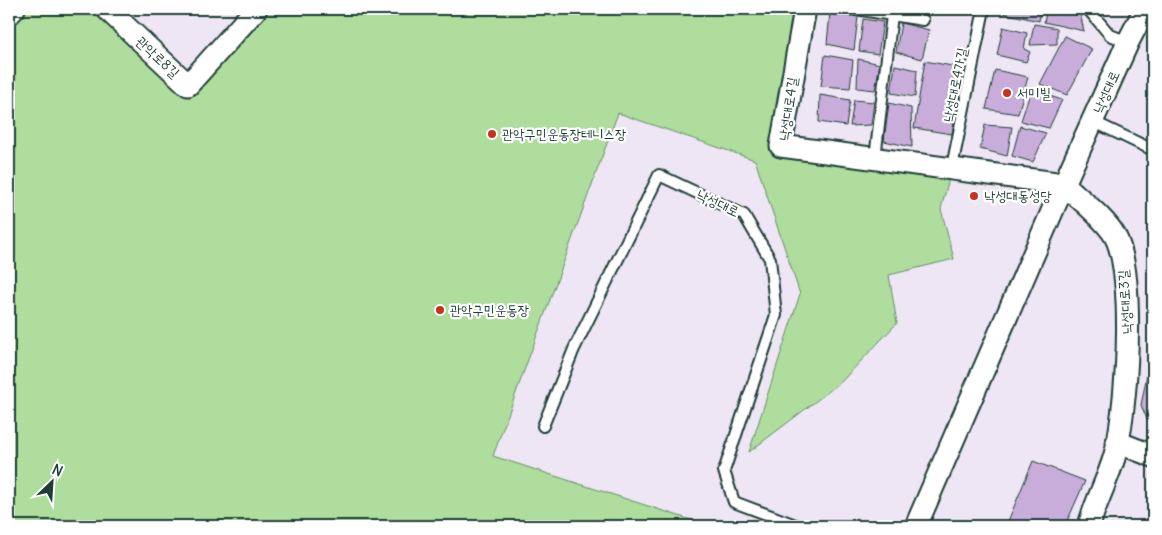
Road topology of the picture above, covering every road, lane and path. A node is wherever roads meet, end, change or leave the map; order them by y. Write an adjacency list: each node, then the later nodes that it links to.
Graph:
1 (14, 9): 9 (street)
2 (107, 9): 3 (street, 관악로8길)
3 (256, 9)
4 (805, 9): 15 (street, 낙성대로4길)
5 (856, 9): 10 (lane)
6 (984, 9): 16 (lane, 낙성대로4가길)
7 (1088, 9): 12 (lane)
8 (1145, 9): 12 (street, 낙성대로)
9 (9, 14)
10 (892, 15): 11 (lane); 15 (lane)
11 (923, 20)
12 (1128, 42): 13 (street, 낙성대로)
13 (1092, 121): 14 (lane); 17 (street, 낙성대로)
14 (1153, 150)
15 (875, 158): 16 (street, 낙성대로4길)
16 (952, 167): 17 (street, 낙성대로4길)
17 (1064, 184): 19 (street, 낙성대로3길); 22 (street, 낙성대로)
18 (543, 426): 21 (lane, 낙성대로)
19 (1117, 442): 20 (street); 23 (street, 낙성대로3길)
20 (1153, 456)
21 (798, 526)
22 (916, 526)
23 (1089, 526)

